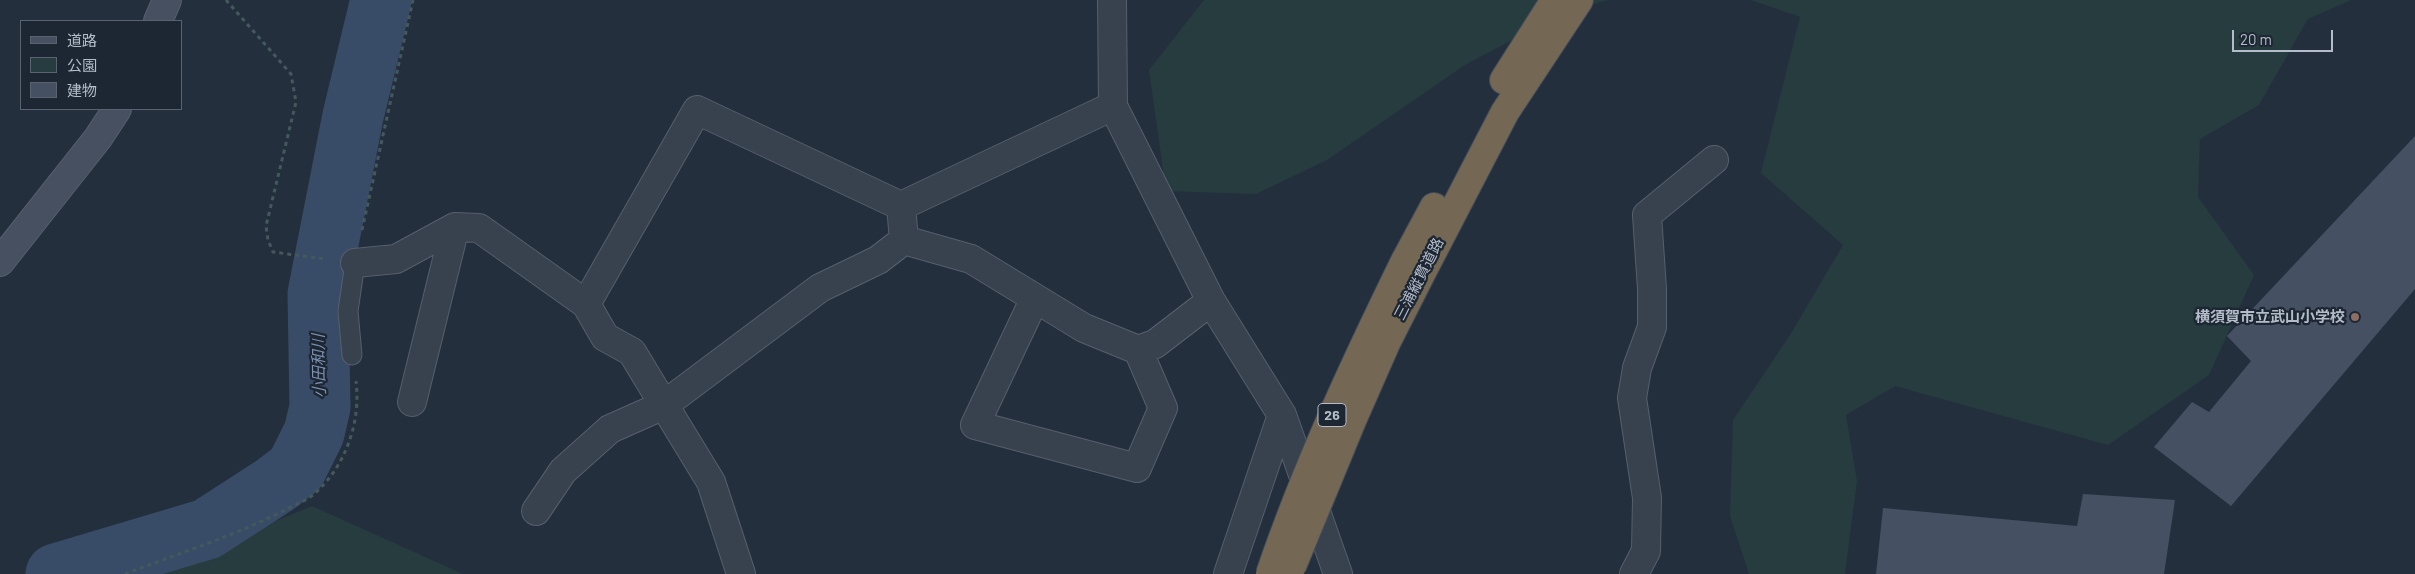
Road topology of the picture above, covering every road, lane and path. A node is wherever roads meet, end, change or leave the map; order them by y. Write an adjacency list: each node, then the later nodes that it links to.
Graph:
1 (166, 0): 7 (street)
2 (226, 0): 14 (path)
3 (413, 0): 16 (path)
4 (1112, 0): 8 (street)
5 (1555, 0): 17 (highway, 三浦縦貫道路 / 26)
6 (1579, 0): 17 (highway, 三浦縦貫道路 / 26)
7 (158, 20)
8 (1113, 106): 11 (street); 19 (street)
9 (116, 110): 15 (street)
10 (1714, 160): 33 (street)
11 (901, 206): 13 (street); 20 (street)
12 (454, 227): 16 (street); 20 (street); 23 (street)
13 (904, 240): 18 (street); 24 (street)
14 (298, 256)
15 (0, 262)
16 (355, 263): 22 (lane)
17 (1414, 265): 30 (highway, 三浦縦貫道路 / 26, bridge); 31 (highway, 三浦縦貫道路 / 26, bridge)
18 (1035, 298): 21 (street); 21 (street)
19 (1211, 301): 21 (street); 25 (street)
20 (586, 304): 24 (street)
21 (1138, 350)
22 (352, 354): 27 (path)
23 (412, 402)
24 (664, 405): 26 (street); 28 (street)
25 (1282, 415): 29 (street); 32 (street)
26 (536, 511)
27 (125, 574)
28 (741, 574)
29 (1228, 574)
30 (1270, 574)
31 (1290, 574)
32 (1338, 574)
33 (1634, 574)

